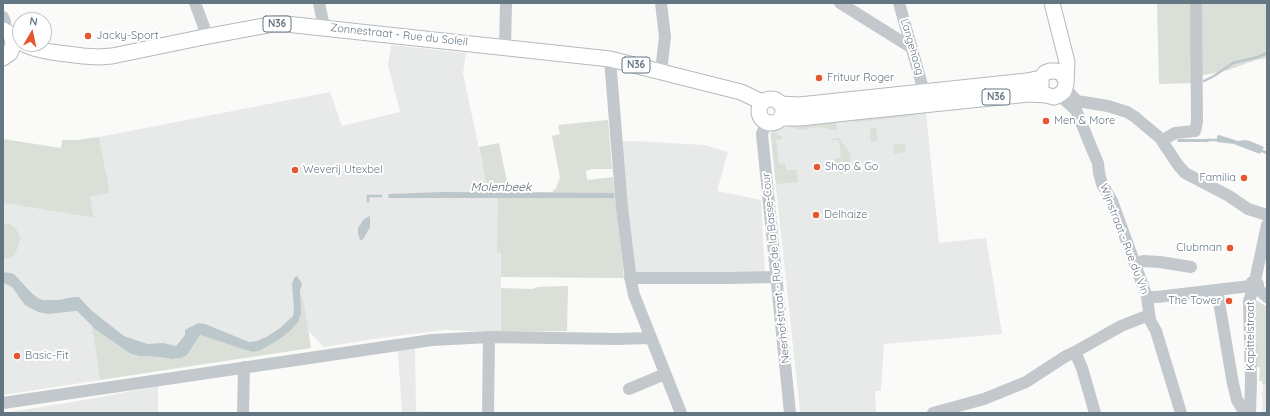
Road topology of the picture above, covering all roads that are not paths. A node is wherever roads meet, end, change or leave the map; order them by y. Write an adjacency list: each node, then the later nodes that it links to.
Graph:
1 (196, 3): 10 (street)
2 (319, 3): 9 (street)
3 (506, 3): 11 (street)
4 (661, 3): 16 (street)
5 (840, 3): 13 (street)
6 (899, 3): 13 (street, Langehaag)
7 (1052, 3): 12 (main road)
8 (1196, 3): 23 (street)
9 (324, 28): 10 (main road, Zonnestraat - Rue du Soleil / N36); 11 (main road, Zonnestraat - Rue du Soleil / N36)
10 (204, 37): 14 (main road, Zonnestraat - Rue du Soleil / N36)
11 (505, 47): 15 (main road, Zonnestraat - Rue du Soleil / N36)
12 (1063, 47): 17 (main road); 18 (main road)
13 (912, 48): 19 (street, Langehaag)
14 (52, 49)
15 (610, 59): 16 (main road, Zonnestraat - Rue du Soleil / N36); 29 (street)
16 (661, 71): 20 (main road, Zonnestraat - Rue du Soleil / N36)
17 (1046, 74): 18 (main road); 18 (main road); 19 (main road, N36)
18 (1059, 90): 19 (main road, N36); 23 (street); 26 (street, Wijnstraat - Rue du Vin)
19 (926, 98): 21 (main road, N36)
20 (762, 102): 21 (main road, N36); 22 (main road)
21 (781, 111): 22 (main road, N36)
22 (766, 123): 28 (street, Neerhofstraat - Rue de la Basse-Cour)
23 (1162, 140): 24 (street)
24 (1267, 215)
25 (1267, 225): 30 (street, Kapittelstraat)
26 (1135, 263): 27 (street); 32 (street, Wijnstraat - Rue du Vin)
27 (1191, 267)
28 (776, 277): 29 (street); 45 (street, Neerhofstraat - Rue de la Basse-Cour)
29 (630, 278): 36 (street)
30 (1254, 283): 31 (street); 33 (street); 50 (street, Kapittelstraat)
31 (1218, 295): 32 (street); 49 (street)
32 (1147, 297): 34 (street, Wijnstraat - Rue du Vin)
33 (1267, 297)
34 (1149, 315): 37 (street); 48 (street, Wijnstraat - Rue du Vin)
35 (489, 337): 36 (street); 38 (street); 43 (street)
36 (650, 338): 39 (street)
37 (1075, 352): 46 (street); 47 (street)
38 (244, 367): 41 (street); 42 (street)
39 (665, 374): 40 (street); 44 (street)
40 (629, 390)
41 (3, 403)
42 (243, 413)
43 (488, 413)
44 (681, 413)
45 (790, 413)
46 (933, 413)
47 (1096, 413)
48 (1181, 413)
49 (1245, 413)
50 (1250, 413)

